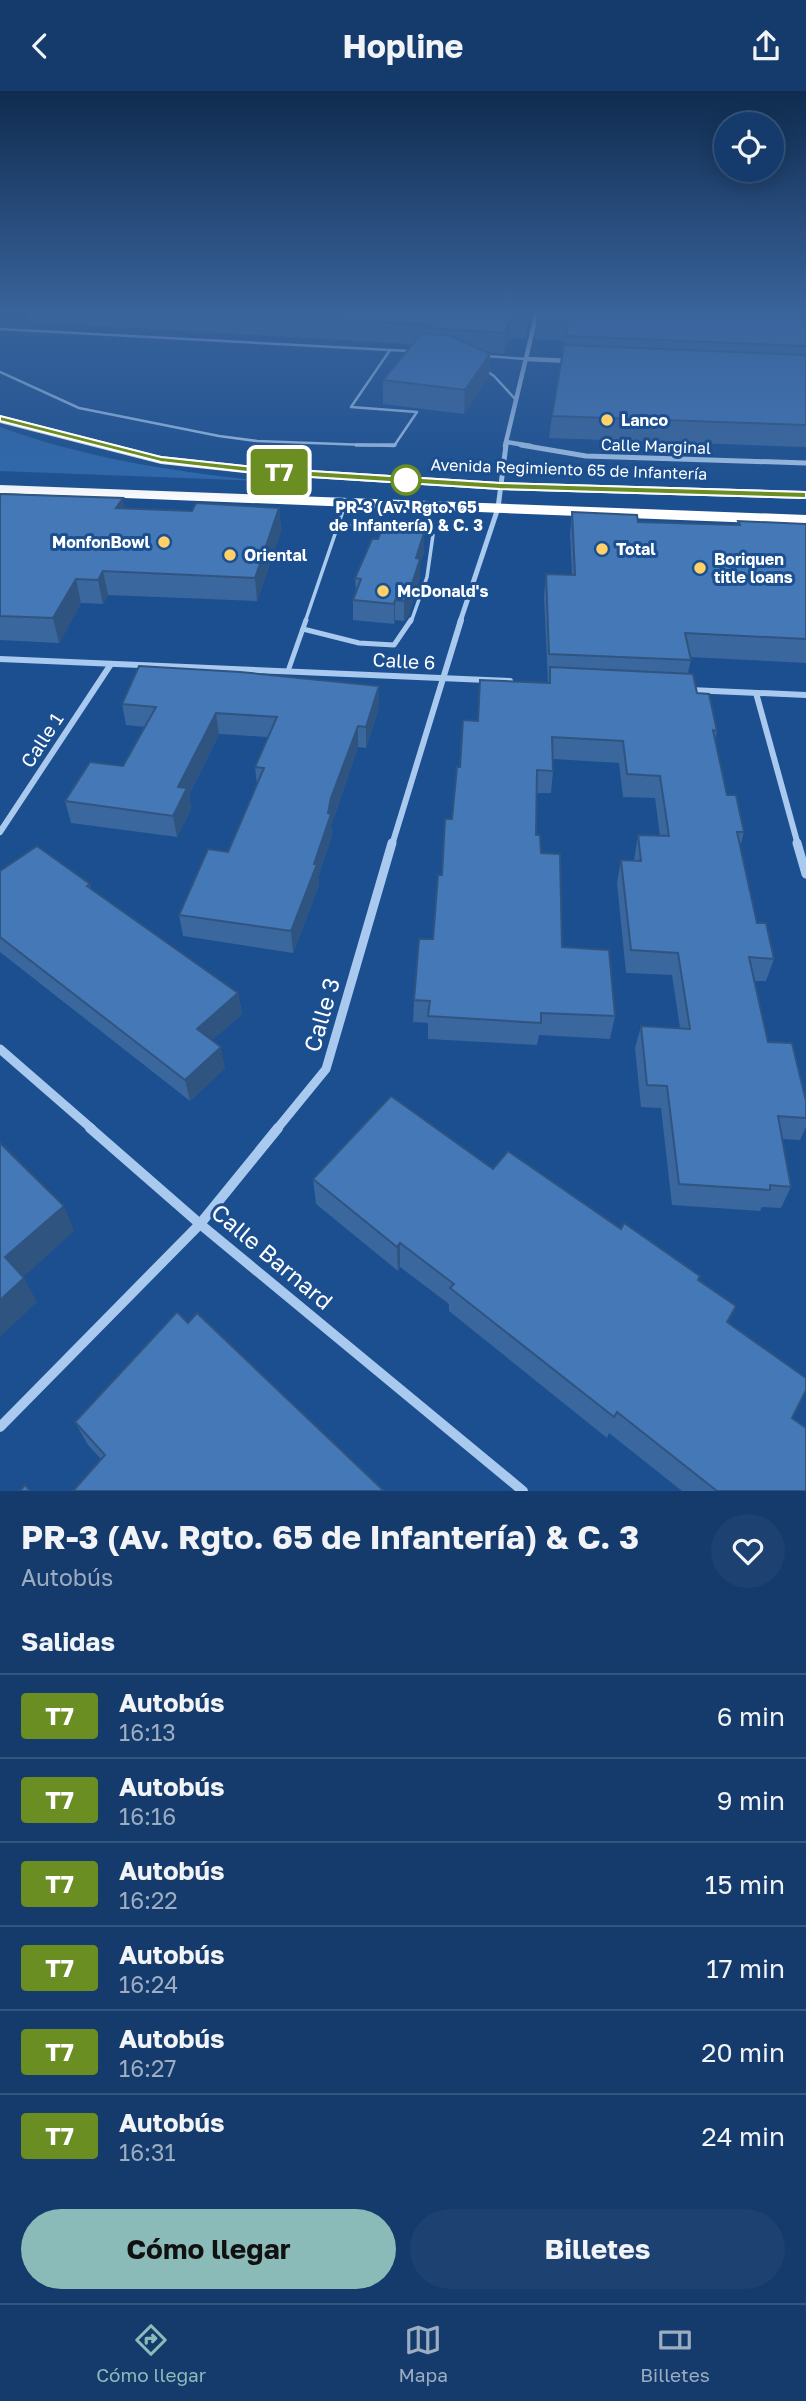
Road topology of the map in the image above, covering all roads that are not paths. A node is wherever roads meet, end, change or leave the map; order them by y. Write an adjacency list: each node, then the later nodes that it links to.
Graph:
1 (3, 373): 2 (lane)
2 (374, 373)
3 (489, 373): 5 (lane)
4 (523, 373): 5 (street, Calle 3)
5 (516, 400): 7 (street, Calle 3)
6 (0, 419): 9 (highway, Avenida Regimiento 65 de Infantería)
7 (506, 442): 8 (street, Calle Marginal); 9 (street, Calle 3)
8 (806, 463)
9 (500, 486): 11 (highway, Avenida Regimiento 65 de Infantería); 13 (street, Calle 3)
10 (0, 489): 12 (highway)
11 (806, 495)
12 (346, 502): 13 (highway); 15 (lane)
13 (498, 508): 14 (highway); 20 (street, Calle 3)
14 (806, 520)
15 (339, 525): 16 (lane); 16 (lane)
16 (303, 629): 19 (lane)
17 (0, 659): 18 (street, Calle 6)
18 (111, 664): 19 (street, Calle 6); 25 (street, Calle 1)
19 (288, 671): 20 (street, Calle 6)
20 (441, 678): 21 (street, Calle 6); 28 (street, Calle 3)
21 (523, 682)
22 (688, 689): 23 (street)
23 (756, 693): 24 (street); 26 (street)
24 (806, 695)
25 (0, 832)
26 (806, 874)
27 (0, 1049): 28 (street, Calle Barnard)
28 (200, 1224): 29 (street, Calle 3); 30 (street, Calle Barnard)
29 (0, 1427)
30 (523, 1491)

